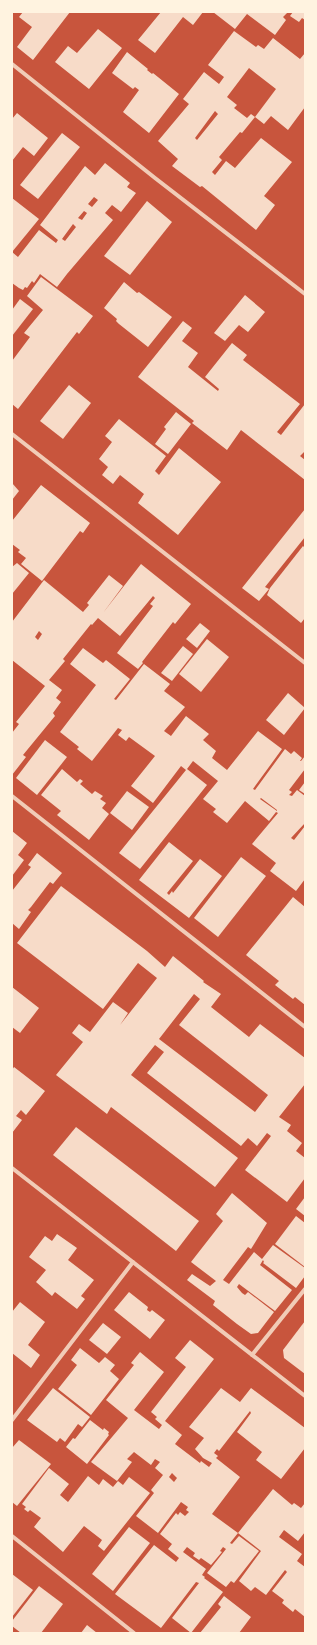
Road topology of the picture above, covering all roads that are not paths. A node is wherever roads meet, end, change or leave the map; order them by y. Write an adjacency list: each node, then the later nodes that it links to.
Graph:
1 (12, 64): 2 (street)
2 (305, 294)
3 (12, 434): 4 (street)
4 (305, 663)
5 (12, 796): 6 (street)
6 (305, 1027)
7 (12, 1168): 8 (street)
8 (133, 1262): 10 (street); 12 (street)
9 (305, 1289): 10 (street)
10 (252, 1355): 11 (street)
11 (305, 1396)
12 (12, 1420)
13 (12, 1536): 14 (street)
14 (134, 1633)

